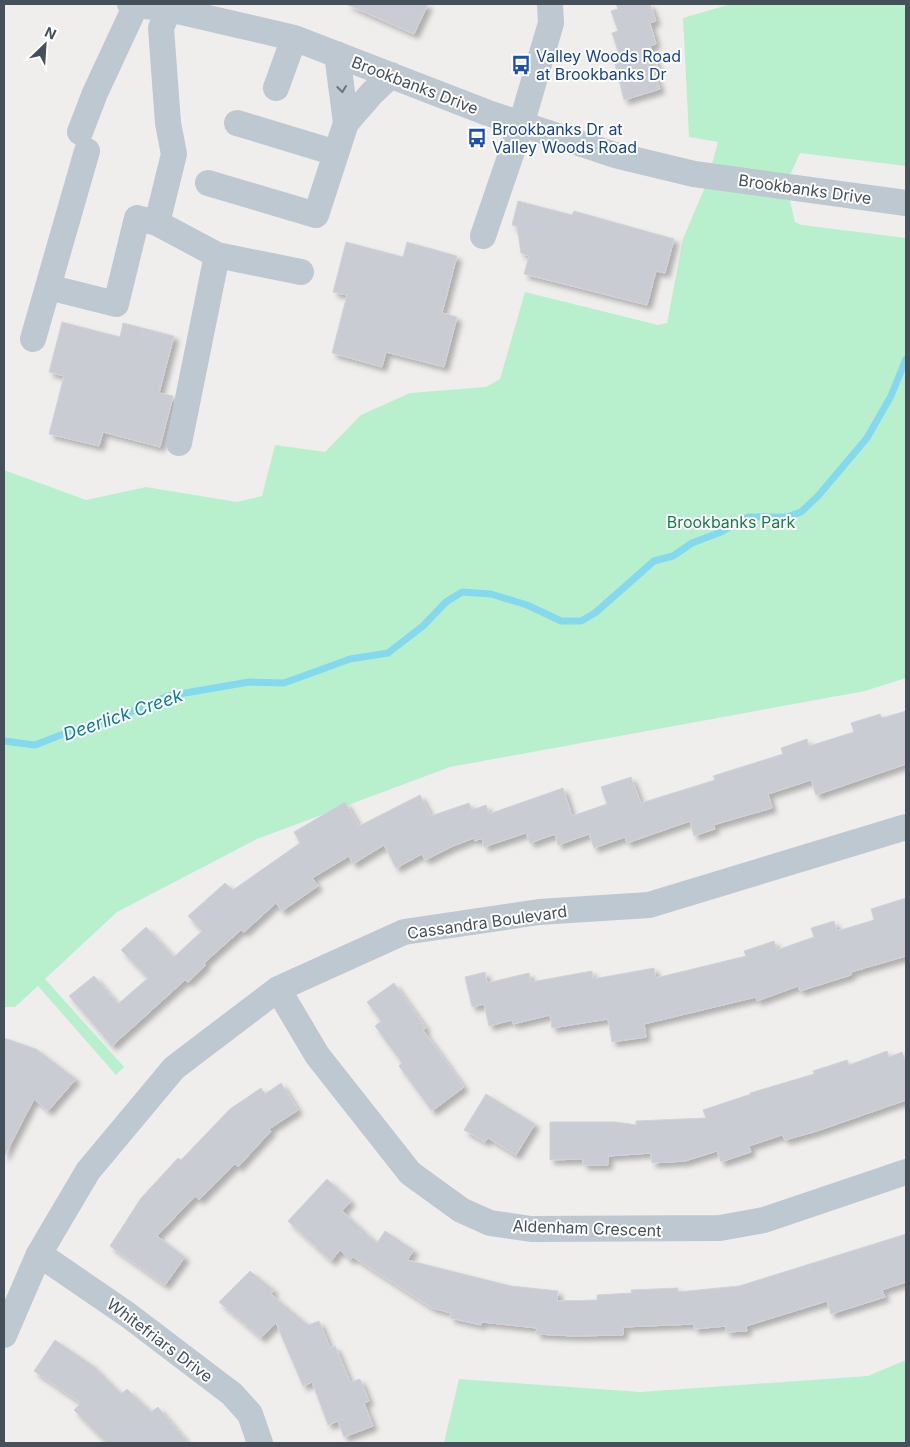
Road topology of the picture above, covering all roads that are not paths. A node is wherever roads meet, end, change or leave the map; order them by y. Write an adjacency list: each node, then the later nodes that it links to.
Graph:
1 (133, 4): 3 (street, Brookbanks Drive); 18 (street)
2 (550, 4): 10 (street)
3 (169, 9): 4 (street, Brookbanks Drive); 14 (street)
4 (294, 38): 5 (street, Brookbanks Drive); 7 (street)
5 (336, 54): 6 (street, Brookbanks Drive); 9 (street, one-way to 9)
6 (391, 76): 9 (street); 10 (street, Brookbanks Drive)
7 (276, 88)
8 (237, 123): 11 (street)
9 (346, 123): 11 (street)
10 (521, 125): 13 (street, Brookbanks Drive); 15 (street)
11 (336, 153): 12 (street)
12 (208, 183)
13 (906, 202)
14 (157, 223): 16 (street); 18 (street)
15 (483, 236)
16 (217, 255): 17 (street); 20 (street)
17 (301, 272)
18 (48, 287): 19 (street)
19 (33, 340)
20 (179, 443)
21 (906, 827): 22 (street, Cassandra Boulevard)
22 (278, 989): 23 (street, Aldenham Crescent); 24 (street, Cassandra Boulevard)
23 (906, 1172)
24 (39, 1254): 25 (street, Cassandra Boulevard); 26 (street, Whitefriars Drive)
25 (4, 1335)
26 (260, 1443)

